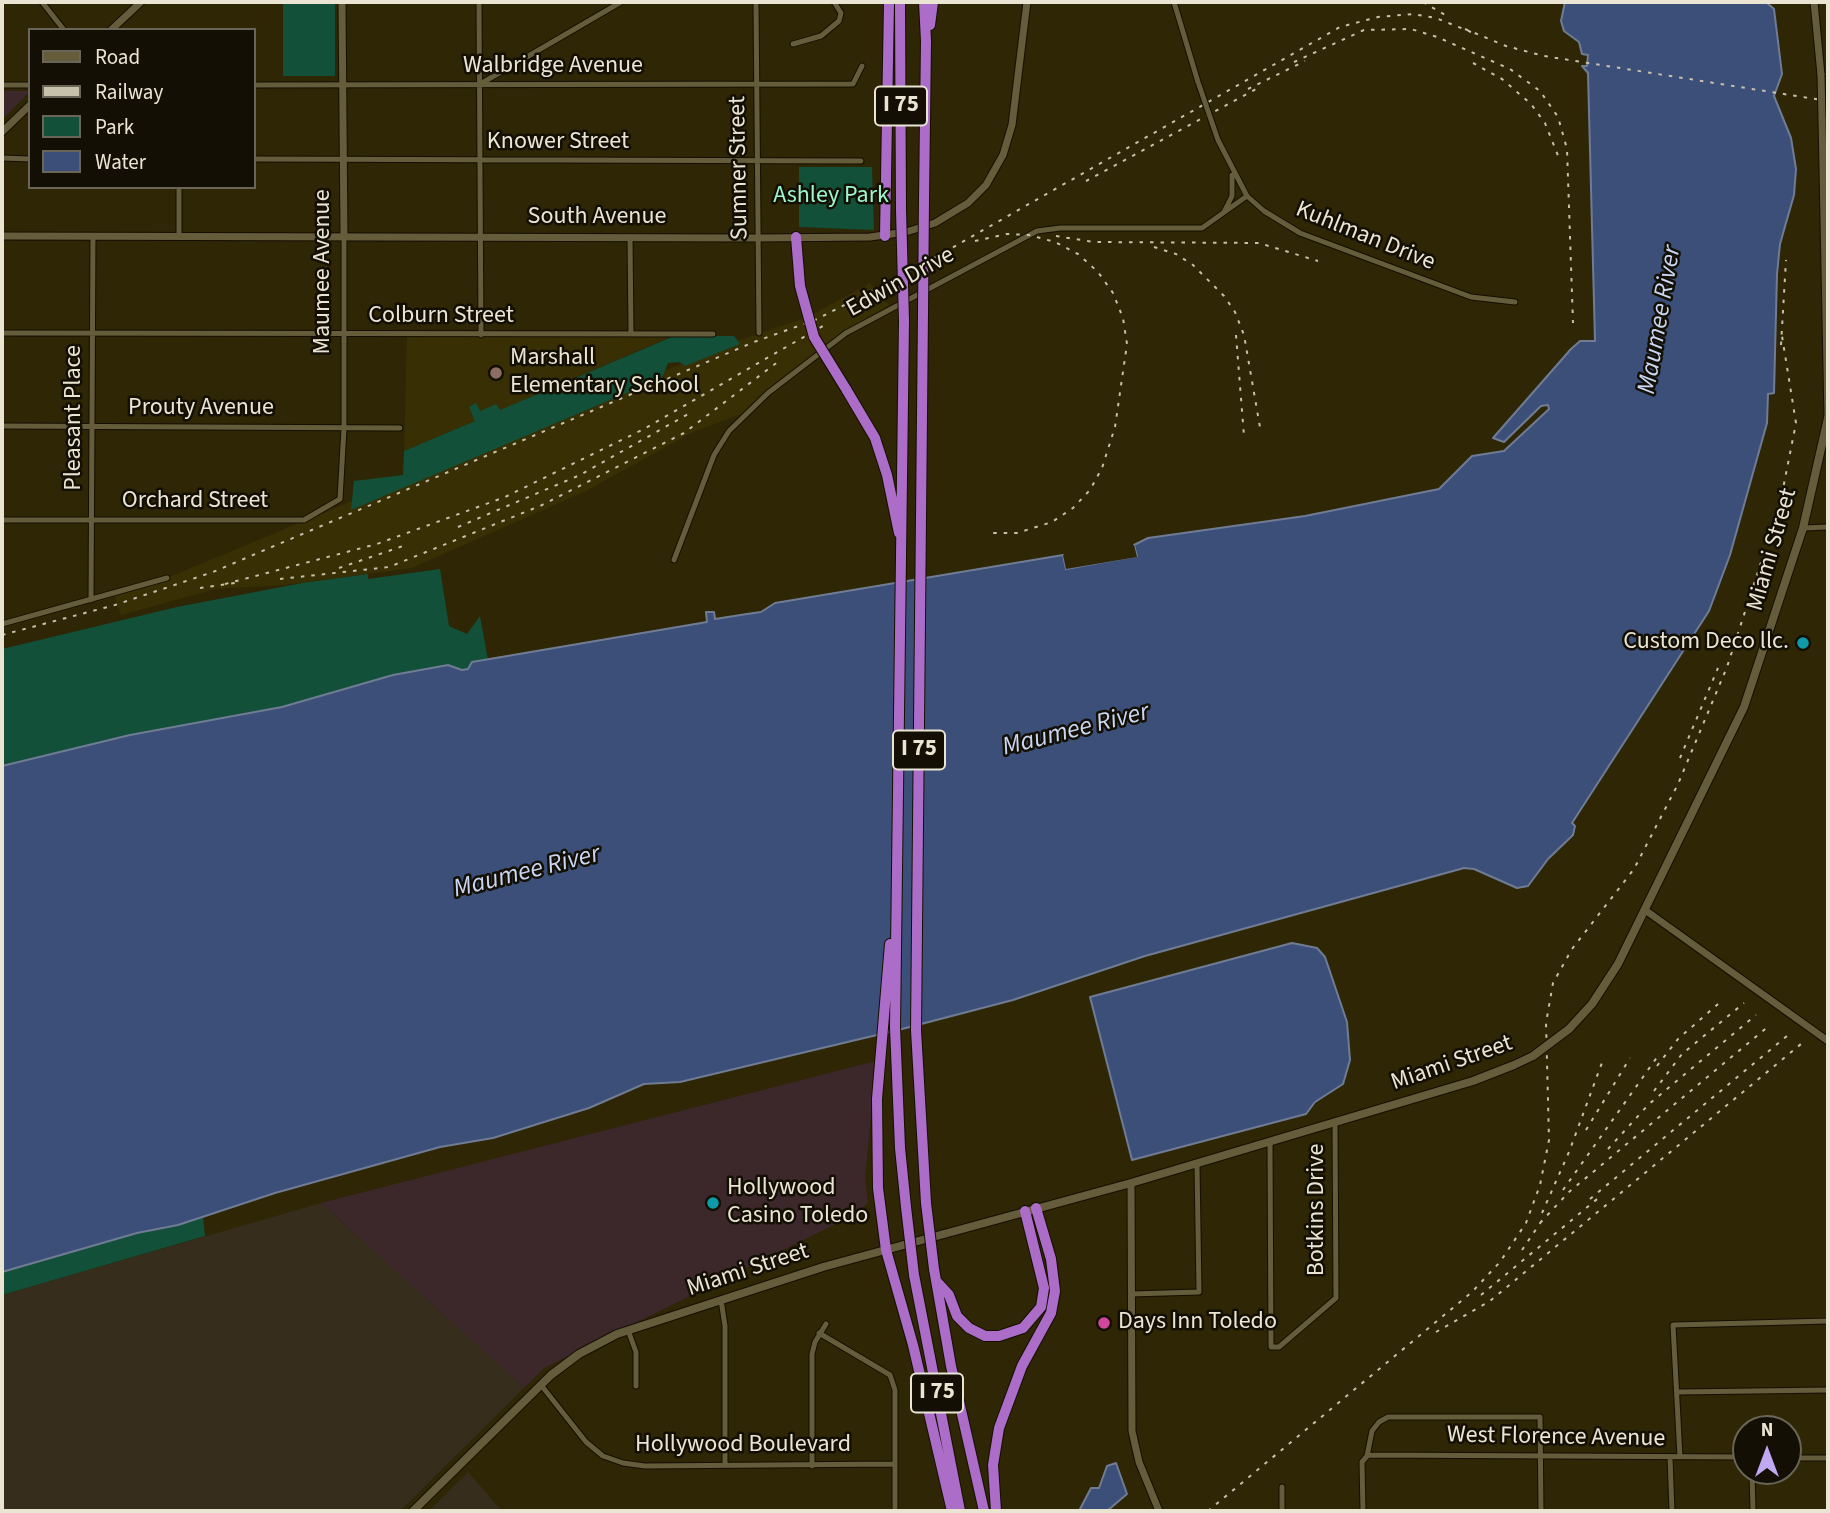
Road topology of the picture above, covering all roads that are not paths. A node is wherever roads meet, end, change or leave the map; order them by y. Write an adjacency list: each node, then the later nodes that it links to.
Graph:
1 (42, 2): 15 (street)
2 (141, 2): 16 (street)
3 (342, 2): 24 (street, Maumee Avenue)
4 (479, 2): 25 (street)
5 (621, 2): 25 (street)
6 (756, 2): 20 (street, Sumner Street)
7 (834, 2): 18 (street)
8 (889, 2): 43 (highway)
9 (900, 2): 68 (highway, I 75 / I 75, bridge)
10 (924, 2): 17 (highway, I 75)
11 (933, 2): 17 (highway)
12 (1027, 2): 43 (street, South Avenue)
13 (1174, 2): 35 (street, Kuhlman Drive, bridge)
14 (1814, 2): 39 (street, Miami Street, bridge)
15 (62, 28)
16 (113, 28)
17 (926, 41): 82 (highway, I 75, bridge)
18 (793, 44)
19 (862, 66): 20 (street, Walbridge Avenue)
20 (757, 84): 25 (street, Walbridge Avenue); 33 (street, Sumner Street)
21 (2, 85): 22 (street)
22 (28, 85)
23 (256, 85): 24 (street, Walbridge Avenue)
24 (343, 85): 25 (street, Walbridge Avenue); 31 (street, Maumee Avenue)
25 (480, 85): 32 (street)
26 (28, 107): 27 (street)
27 (2, 132)
28 (2, 158): 29 (street)
29 (28, 159)
30 (256, 159): 31 (street, Knower Street)
31 (343, 160): 32 (street, Knower Street); 44 (street, Maumee Avenue)
32 (480, 160): 33 (street, Knower Street); 45 (street)
33 (757, 161): 34 (street, Knower Street); 48 (street, Sumner Street)
34 (861, 161)
35 (1230, 169): 37 (street, Kuhlman Drive); 38 (street)
36 (179, 189): 42 (street)
37 (1247, 196): 38 (street, Edwin Drive); 49 (street, Kuhlman Drive)
38 (1219, 218): 69 (street, Edwin Drive)
39 (1826, 230): 57 (street, Miami Street)
40 (2, 236): 41 (street, South Avenue)
41 (93, 236): 42 (street, South Avenue); 51 (street, Pleasant Place)
42 (179, 236): 44 (street, South Avenue)
43 (885, 236): 47 (street, South Avenue)
44 (344, 237): 45 (street, South Avenue); 53 (street, Maumee Avenue)
45 (480, 237): 46 (street, South Avenue); 56 (street)
46 (630, 237): 48 (street, South Avenue); 54 (street)
47 (796, 237): 48 (street, South Avenue); 68 (highway, bridge)
48 (758, 238): 52 (street, Sumner Street)
49 (1515, 302)
50 (2, 332): 51 (street, Colburn Street)
51 (93, 333): 53 (street, Colburn Street); 60 (street, Pleasant Place)
52 (759, 333)
53 (344, 334): 56 (street, Colburn Street); 61 (street, Maumee Avenue)
54 (631, 334): 55 (street, Colburn Street); 56 (street, Colburn Street)
55 (713, 334)
56 (481, 335)
57 (1828, 391): 58 (street, Miami Street)
58 (1828, 418): 67 (main road, Miami Street)
59 (2, 426): 60 (street, Prouty Avenue)
60 (92, 427): 61 (street, Prouty Avenue); 63 (street, Pleasant Place)
61 (344, 428): 62 (street, Prouty Avenue); 65 (street, Maumee Avenue)
62 (400, 428)
63 (92, 519): 64 (street, Orchard Street); 65 (street, Orchard Street); 71 (street, Pleasant Place)
64 (2, 520)
65 (304, 520)
66 (1828, 527): 67 (street)
67 (1803, 528): 74 (main road, Miami Street)
68 (904, 553): 73 (highway, I 75 / I 75)
69 (674, 560)
70 (167, 578): 71 (street)
71 (91, 600): 72 (street)
72 (2, 624)
73 (897, 857): 81 (highway); 108 (highway, I 75 / I 75, bridge)
74 (1646, 910): 75 (street); 76 (main road, Miami Street, bridge)
75 (1828, 1041)
76 (1335, 1122): 77 (main road, Miami Street); 77 (street, Botkins Drive)
77 (1270, 1142): 78 (main road, Miami Street)
78 (1197, 1164): 79 (main road, Miami Street); 83 (street)
79 (1131, 1183): 80 (main road, Miami Street); 83 (street)
80 (1030, 1209): 81 (main road, Miami Street); 82 (highway); 110 (highway)
81 (886, 1250): 84 (main road, Miami Street); 107 (highway)
82 (935, 1275): 109 (highway, I 75)
83 (1131, 1294): 111 (street)
84 (721, 1300): 87 (main road, Miami Street); 101 (street)
85 (1828, 1321): 92 (street)
86 (826, 1324): 88 (street)
87 (628, 1330): 89 (main road, Miami Street); 90 (street)
88 (819, 1333): 100 (street); 102 (street)
89 (540, 1384): 101 (street, Hollywood Boulevard); 105 (main road, Miami Street)
90 (636, 1386)
91 (1828, 1390): 92 (street)
92 (1678, 1392): 96 (street)
93 (1540, 1455): 94 (street, West Florence Avenue); 94 (street); 95 (street, West Florence Avenue); 114 (street)
94 (1366, 1456): 113 (street)
95 (1670, 1457): 96 (street, West Florence Avenue); 115 (street)
96 (1680, 1457): 97 (street, West Florence Avenue)
97 (1732, 1457)
98 (1802, 1458): 99 (street)
99 (1828, 1458)
100 (895, 1464): 102 (street, Hollywood Boulevard); 106 (street)
101 (725, 1465): 102 (street, Hollywood Boulevard)
102 (812, 1466)
103 (1752, 1485): 116 (street)
104 (1282, 1487): 112 (street)
105 (413, 1511)
106 (895, 1511)
107 (952, 1511)
108 (960, 1511)
109 (984, 1511)
110 (996, 1511)
111 (1159, 1511)
112 (1282, 1511)
113 (1363, 1511)
114 (1541, 1511)
115 (1672, 1511)
116 (1753, 1511)

